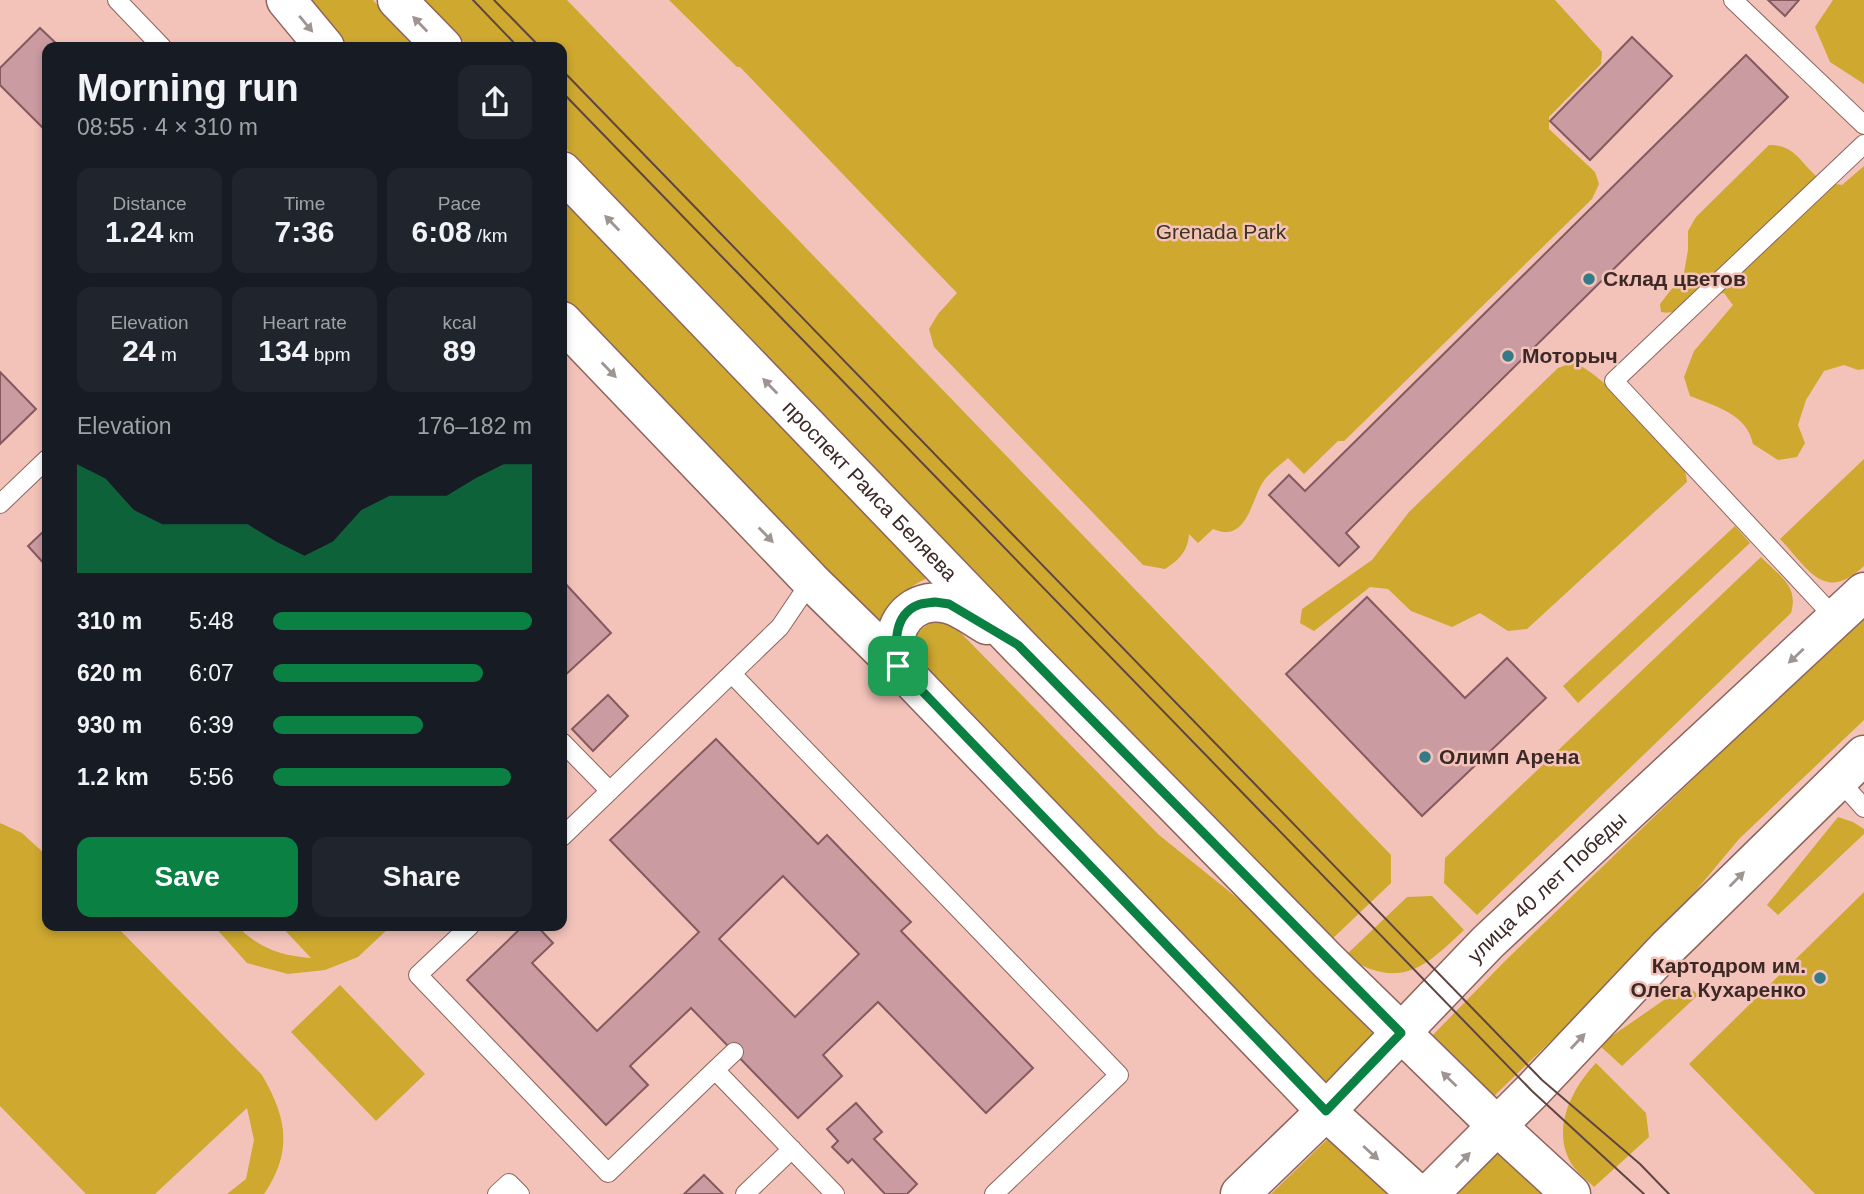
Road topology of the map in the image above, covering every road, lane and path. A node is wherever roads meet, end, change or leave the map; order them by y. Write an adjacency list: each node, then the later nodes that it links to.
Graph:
1 (117, 0): 5 (lane)
2 (286, 0): 6 (street, one-way to 6)
3 (397, 0): 7 (street, one-way to 3)
4 (1733, 0): 8 (lane)
5 (157, 42)
6 (321, 42)
7 (438, 42)
8 (1864, 125)
9 (1864, 144): 16 (lane)
10 (567, 176): 17 (street, проспект Раиса Беляева, one-way to 10)
11 (567, 326): 14 (street, one-way to 14)
12 (42, 471): 13 (lane)
13 (0, 504)
14 (811, 581): 18 (street); 19 (lane)
15 (1864, 592): 16 (street, улица 40 лет Победы)
16 (1836, 618): 26 (street, улица 40 лет Победы, one-way to 26)
17 (1018, 645): 18 (street); 26 (street, проспект Раиса Беляева)
18 (898, 666): 29 (street)
19 (732, 674): 22 (lane); 36 (lane)
20 (567, 747): 22 (lane)
21 (1851, 767): 23 (lane); 30 (street, one-way to 21)
22 (610, 791): 24 (lane)
23 (1864, 808)
24 (567, 832)
25 (465, 931): 28 (lane)
26 (1401, 1033): 29 (street, улица 40 лет Победы); 30 (street, проспект Раиса Беляева, one-way to 26)
27 (734, 1052): 28 (lane)
28 (715, 1070): 31 (lane)
29 (1326, 1111): 37 (street, улица 40 лет Победы); 38 (street, one-way to 38)
30 (1496, 1125): 39 (street, one-way to 30); 40 (street, проспект Раиса Беляева)
31 (792, 1149): 34 (lane); 35 (lane)
32 (497, 1194): 33 (lane)
33 (520, 1194)
34 (745, 1194)
35 (835, 1194)
36 (994, 1194)
37 (1240, 1194)
38 (1417, 1194)
39 (1429, 1194)
40 (1571, 1194)

